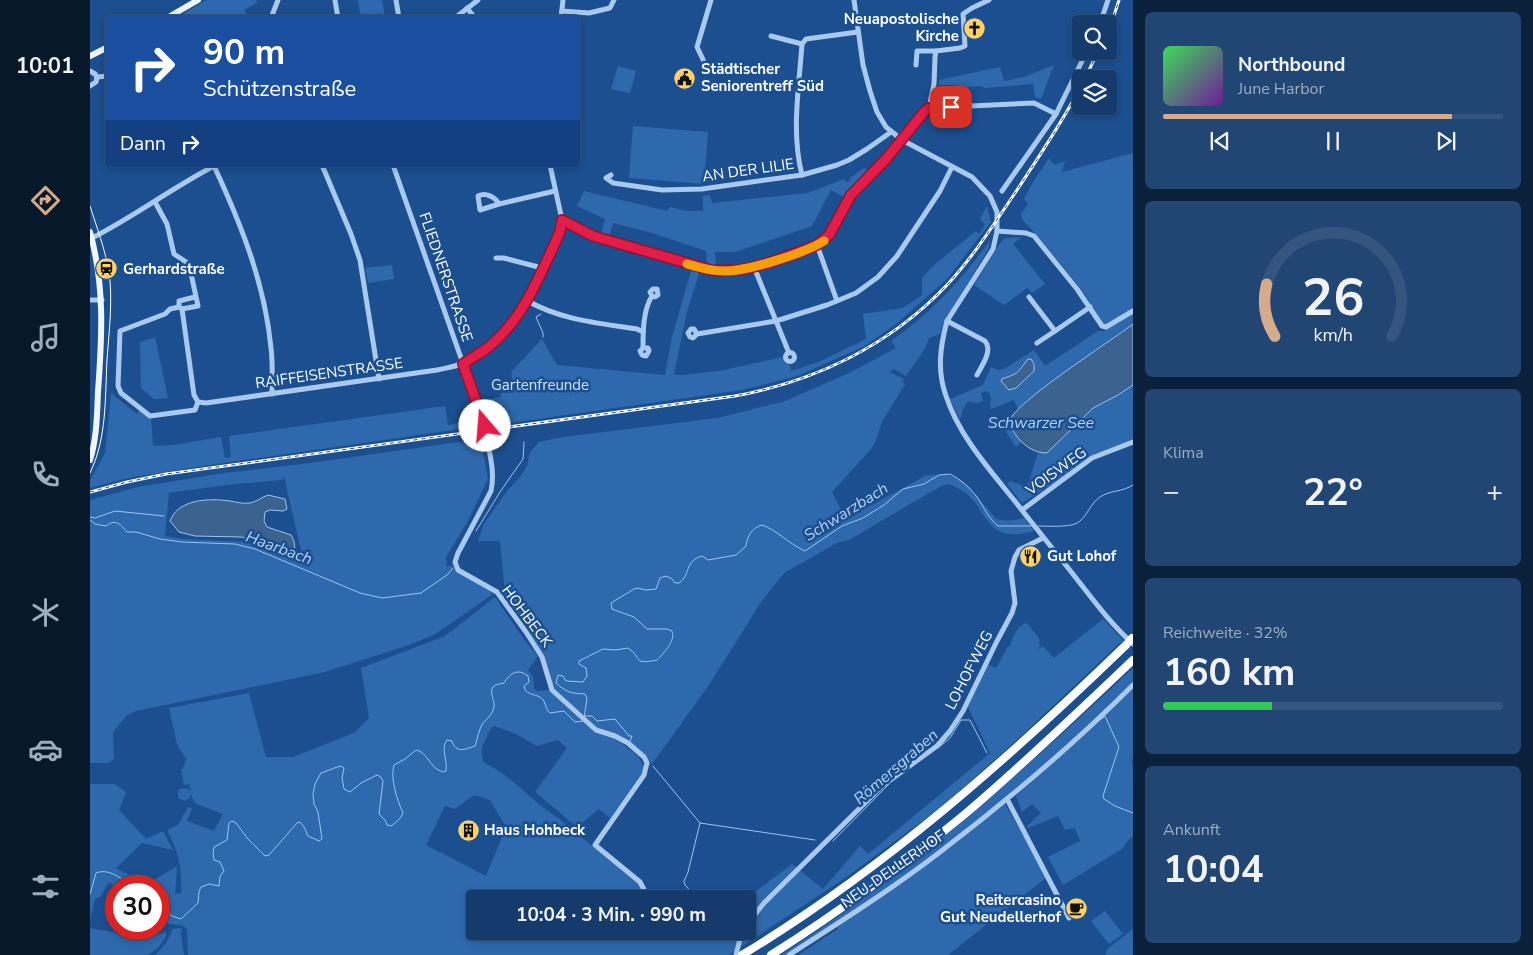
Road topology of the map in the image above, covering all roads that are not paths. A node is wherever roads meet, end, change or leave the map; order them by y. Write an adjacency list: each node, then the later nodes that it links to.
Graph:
1 (198, 0): 14 (main road)
2 (278, 0): 15 (street)
3 (335, 0): 16 (street)
4 (396, 0): 17 (street)
5 (478, 0): 12 (street)
6 (563, 0): 13 (street)
7 (614, 0): 13 (street)
8 (711, 0): 30 (street)
9 (854, 0): 22 (street)
10 (989, 0): 26 (street)
11 (1108, 0): 21 (street)
12 (467, 8): 18 (street); 19 (street)
13 (562, 11): 20 (street)
14 (171, 15)
15 (272, 15)
16 (338, 15)
17 (398, 15)
18 (458, 15)
19 (473, 15)
20 (561, 15)
21 (1103, 15)
22 (858, 32): 24 (street); 37 (street)
23 (771, 36): 24 (street)
24 (802, 44): 46 (street)
25 (105, 48): 27 (main road)
26 (936, 51): 29 (street); 35 (street)
27 (90, 56)
28 (1083, 60): 36 (street)
29 (916, 65)
30 (708, 70)
31 (90, 72): 33 (street)
32 (105, 76): 33 (street)
33 (97, 77): 34 (street)
34 (90, 86)
35 (929, 108): 36 (street); 38 (street)
36 (1056, 114): 48 (street)
37 (891, 132): 38 (street); 46 (street, AN DER LILIE)
38 (902, 140): 44 (street); 54 (street)
39 (213, 167): 49 (street)
40 (215, 167): 79 (street)
41 (323, 167): 78 (street)
42 (394, 167): 76 (street, FLIEDNERSTRASSE)
43 (550, 167): 47 (street)
44 (952, 167): 52 (street); 64 (street)
45 (611, 174): 46 (street, AN DER LILIE)
46 (802, 175)
47 (555, 191): 50 (street); 51 (street)
48 (1002, 191)
49 (155, 202): 53 (street); 59 (street)
50 (499, 204)
51 (562, 220): 56 (street); 57 (street)
52 (997, 231): 65 (street); 69 (street)
53 (91, 237): 62 (main road)
54 (817, 245): 56 (street); 64 (street)
55 (496, 258): 57 (street)
56 (754, 267): 68 (street)
57 (542, 268): 63 (street)
58 (652, 296): 71 (street)
59 (196, 297): 66 (street); 66 (street)
60 (1029, 297): 70 (street)
61 (90, 300): 62 (street)
62 (102, 300): 84 (main road)
63 (526, 300): 71 (street); 76 (street)
64 (837, 302): 68 (street)
65 (1090, 307): 67 (street); 70 (street)
66 (181, 308): 80 (street); 80 (street, RAIFFEISENSTRASSE)
67 (1133, 311)
68 (776, 321): 72 (street); 75 (street)
69 (947, 322): 77 (street); 85 (street)
70 (1055, 331): 73 (street)
71 (644, 332): 74 (street)
72 (697, 334)
73 (1037, 343)
74 (643, 348)
75 (788, 353)
76 (463, 364): 78 (street, RAIFFEISENSTRASSE); 81 (street, FLIEDNERSTRASSE)
77 (977, 375)
78 (379, 378): 79 (street, RAIFFEISENSTRASSE)
79 (272, 394): 80 (street, RAIFFEISENSTRASSE)
80 (198, 402)
81 (485, 426)
82 (487, 438): 91 (street, HOHBECK)
83 (1133, 442): 85 (street, VOISWEG)
84 (90, 460)
85 (1022, 510): 86 (street)
86 (1043, 538): 87 (street); 92 (street, LOHOFWEG)
87 (1131, 641): 96 (highway)
88 (1133, 660): 97 (highway)
89 (1133, 685): 90 (street, NEU-DELLERHOF)
90 (1008, 799): 93 (street); 98 (street, NEU-DELLERHOF)
91 (644, 890)
92 (756, 913)
93 (1069, 918)
94 (739, 940): 95 (street)
95 (736, 955)
96 (742, 955)
97 (771, 955)
98 (789, 955)

